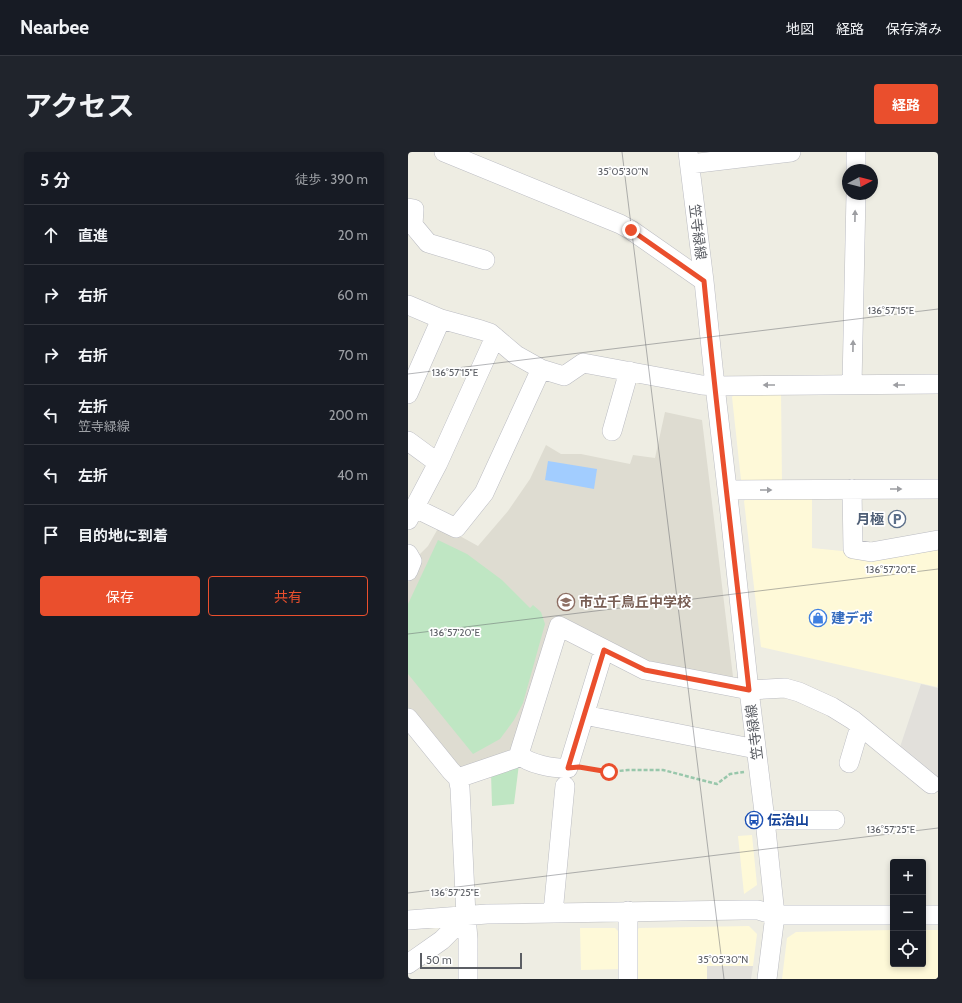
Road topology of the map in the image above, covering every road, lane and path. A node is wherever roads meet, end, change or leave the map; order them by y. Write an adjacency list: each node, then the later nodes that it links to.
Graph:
1 (444, 152): 9 (street)
2 (791, 152): 4 (street)
3 (856, 152): 5 (street)
4 (689, 158): 9 (street, 笠寺緑線)
5 (856, 164)
6 (856, 200): 16 (street, one-way to 6)
7 (408, 208): 8 (street)
8 (485, 260)
9 (704, 281): 17 (street, 笠寺緑線)
10 (408, 305): 11 (street)
11 (442, 319): 12 (street); 18 (street)
12 (495, 337): 13 (street); 21 (street)
13 (541, 369): 14 (street); 25 (street)
14 (628, 371): 17 (street); 19 (street)
15 (938, 384): 16 (street, one-way to 16)
16 (852, 385): 17 (street, one-way to 17)
17 (715, 386): 24 (street, 笠寺緑線)
18 (408, 394)
19 (612, 431)
20 (408, 441): 21 (street)
21 (438, 462): 25 (street)
22 (852, 489): 23 (street, one-way to 23); 24 (street, one-way to 22); 26 (street)
23 (938, 489)
24 (727, 490): 30 (street, 笠寺緑線)
25 (412, 514)
26 (938, 540)
27 (408, 554): 28 (street)
28 (408, 571)
29 (604, 650): 30 (street); 31 (street); 38 (street)
30 (749, 690): 33 (street); 34 (street, 笠寺緑線)
31 (584, 714): 34 (street); 38 (street)
32 (408, 718): 39 (street)
33 (860, 726): 36 (street); 40 (street)
34 (756, 749): 41 (street, 笠寺緑線)
35 (514, 759): 39 (street)
36 (849, 763)
37 (745, 772): 38 (path)
38 (566, 777): 44 (street)
39 (458, 778): 49 (street)
40 (931, 784)
41 (765, 820): 42 (street); 46 (street, 笠寺緑線)
42 (834, 820)
43 (628, 912): 44 (street); 46 (street); 53 (street)
44 (553, 913): 49 (street)
45 (938, 914): 48 (street)
46 (775, 915): 47 (street); 54 (street, 笠寺緑線)
47 (890, 915)
48 (926, 915)
49 (466, 916): 50 (street); 51 (street); 52 (street)
50 (408, 920)
51 (408, 964)
52 (468, 979)
53 (628, 979)
54 (767, 979)

